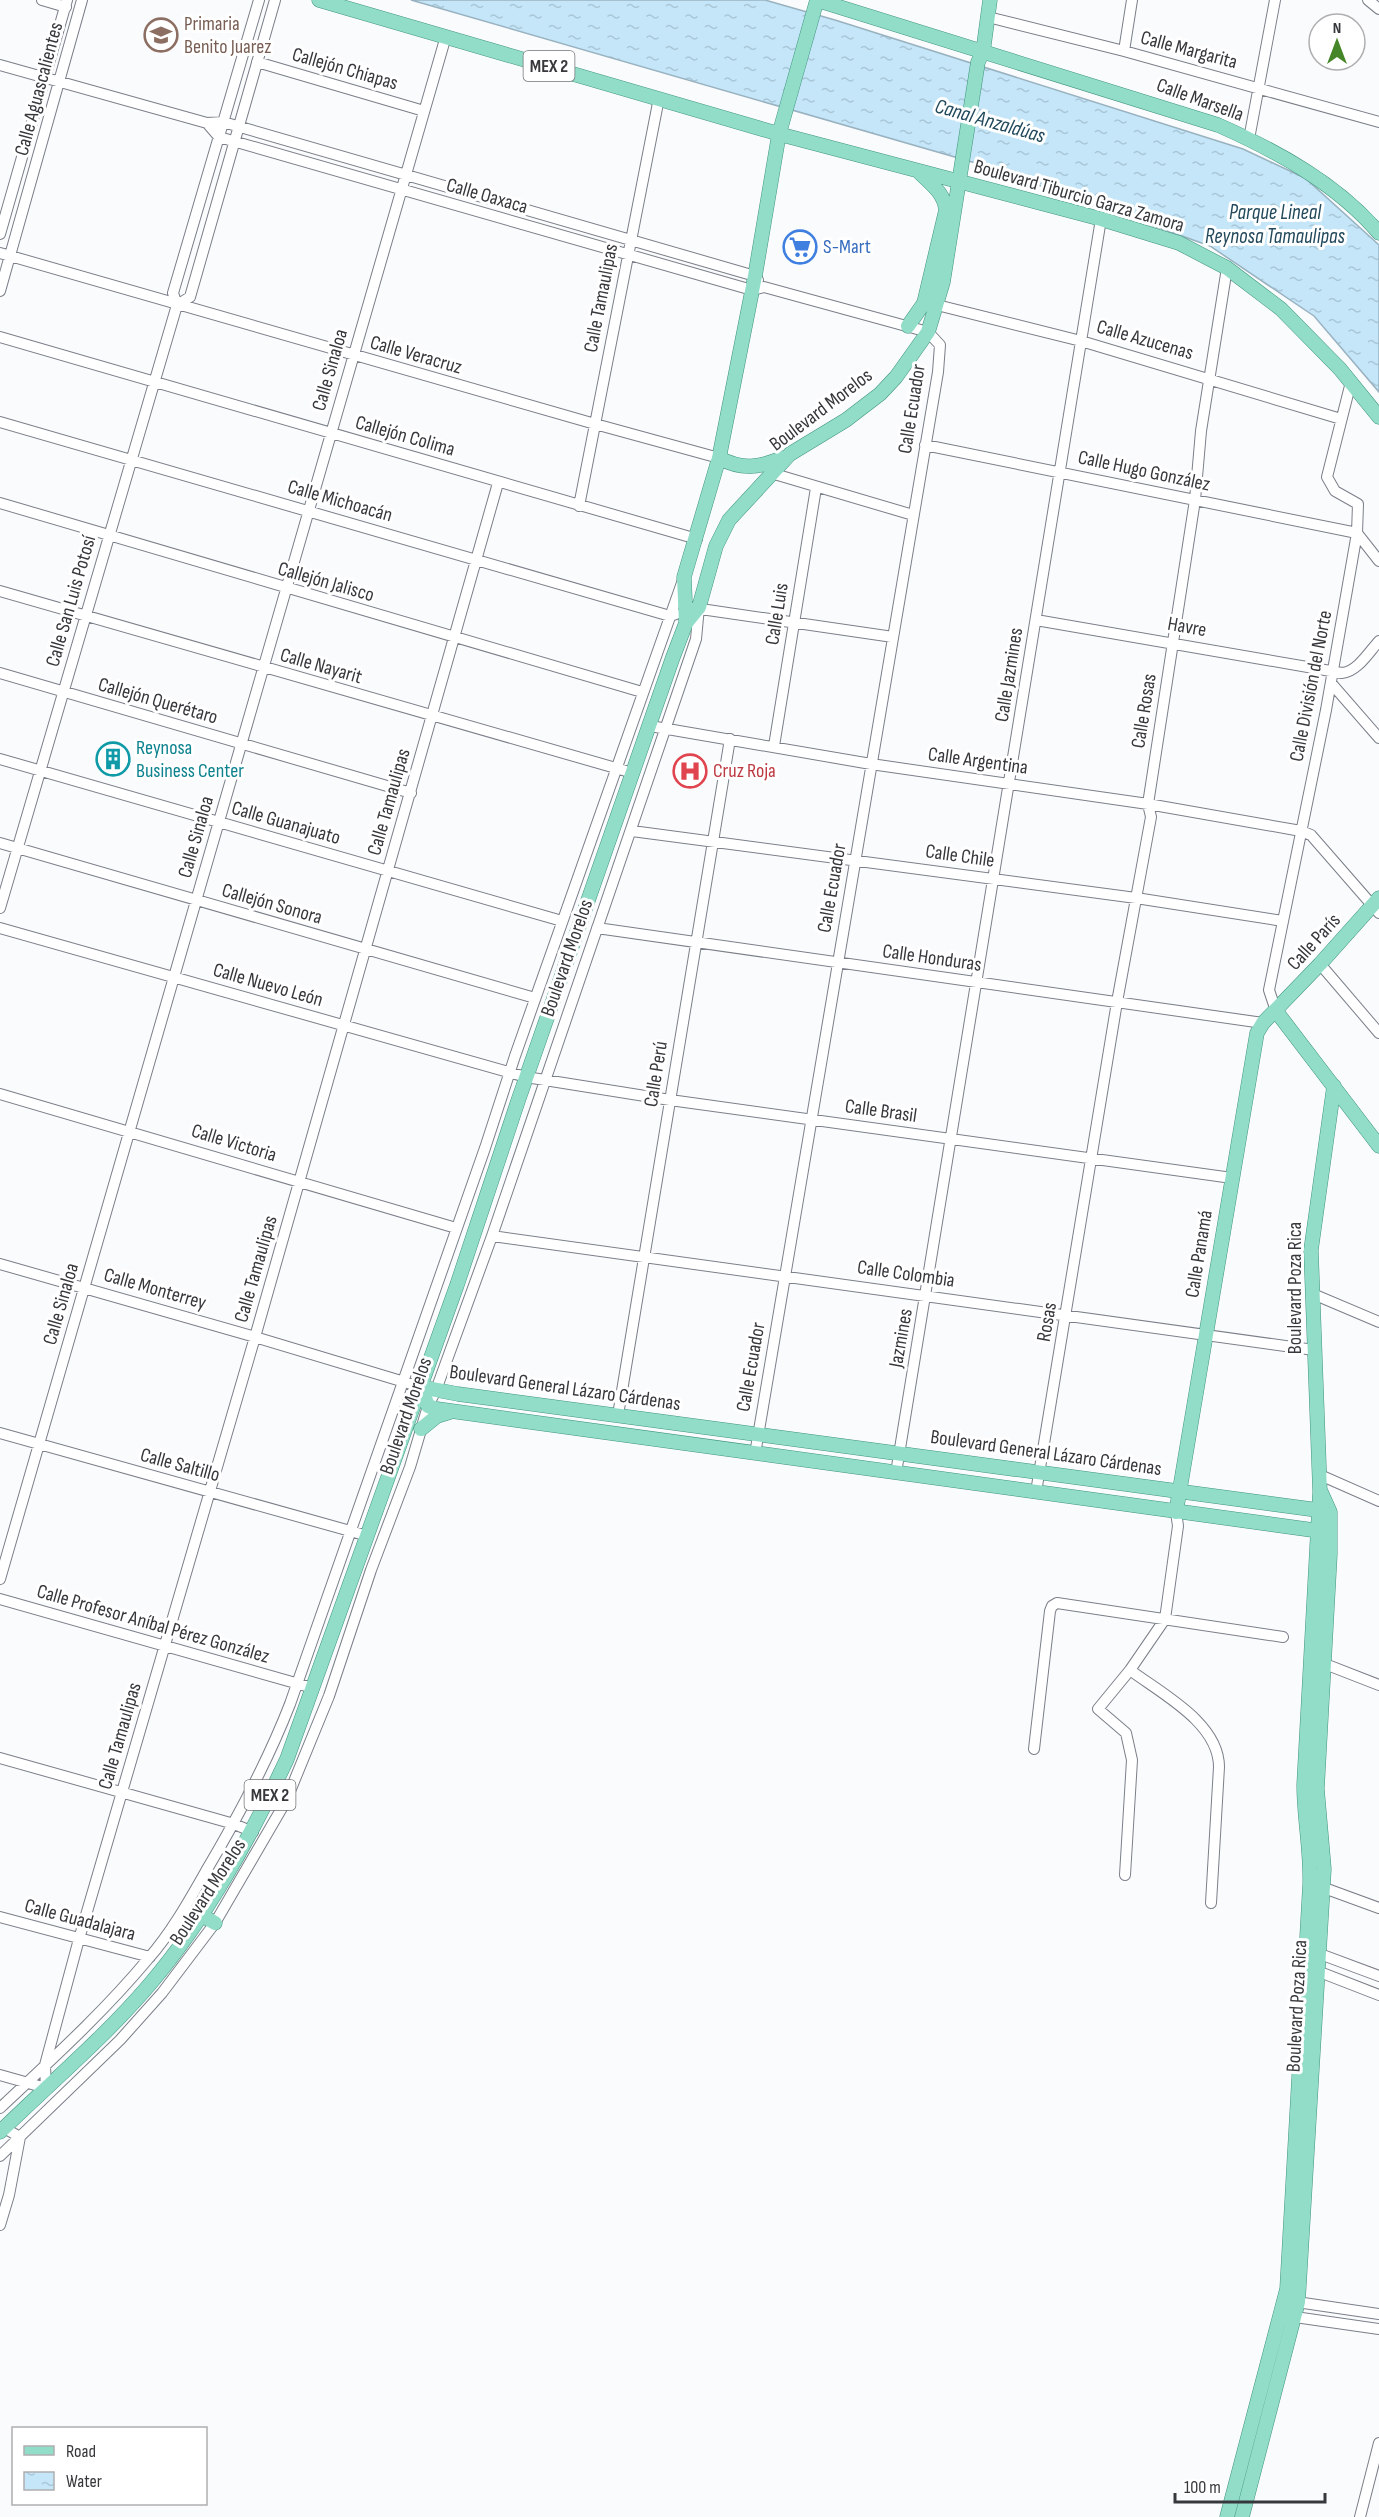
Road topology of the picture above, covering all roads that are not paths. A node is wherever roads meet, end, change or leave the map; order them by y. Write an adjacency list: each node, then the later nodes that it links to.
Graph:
1 (42, 0): 10 (street)
2 (82, 0): 19 (street, Calle Aguascalientes)
3 (259, 0): 23 (street, Calle San Luis Potosí)
4 (274, 0): 16 (street, Calle San Luis Potosí)
5 (319, 0): 13 (main road, MEX 2)
6 (1132, 0): 14 (street)
7 (1275, 0): 20 (street)
8 (1368, 0): 12 (street)
9 (816, 3): 15 (main road, MEX 2); 27 (main road, Boulevard Morelos / MEX 2)
10 (67, 4): 18 (street, Calle Aguascalientes)
11 (986, 5): 14 (street, Calle Margarita); 15 (main road)
12 (1379, 9)
13 (446, 36): 21 (main road, MEX 2); 22 (street, Calle Sinaloa)
14 (1124, 51): 20 (street, Calle Margarita)
15 (980, 57): 29 (main road, Calle Marsella); 33 (main road, Boulevard Morelos / MEX 2)
16 (257, 63): 22 (street, Callejón Chiapas); 26 (street, Calle San Luis Potosí)
17 (0, 65): 18 (street, Calle Oaxaca)
18 (45, 79): 19 (street, Calle Oaxaca); 37 (street, Calle Aguascalientes)
19 (60, 83): 25 (street, Calle Oaxaca); 39 (street, Calle Aguascalientes)
20 (1258, 87): 24 (street, Calle Margarita); 29 (street)
21 (659, 98): 27 (main road, MEX 2); 38 (street, Calle Tamaulipas)
22 (424, 111): 32 (street, Calle Sinaloa)
23 (223, 122): 25 (street, Calle Oaxaca); 26 (street, Calle Oaxaca); 28 (street, Calle San Luis Potosí)
24 (1379, 122)
25 (207, 123): 28 (street)
26 (239, 127): 30 (street, Calle San Luis Potosí); 32 (street, Calle Oaxaca)
27 (779, 134): 31 (main road, Boulevard Tiburcio Garza Zamora / MEX 2); 42 (main road, Boulevard Morelos / MEX 2)
28 (219, 137): 30 (street, Calle Oaxaca); 44 (street, Calle San Luis Potosí)
29 (1249, 139): 36 (main road, Calle Marsella)
30 (235, 141): 34 (street, Calle Oaxaca); 44 (street, Calle San Luis Potosí)
31 (919, 172): 33 (main road, Boulevard Tiburcio Garza Zamora / MEX 2); 46 (main road)
32 (405, 175): 34 (street, Calle Sinaloa); 38 (street, Calle Oaxaca)
33 (959, 183): 35 (main road, Boulevard Tiburcio Garza Zamora); 45 (main road, Boulevard Morelos / MEX 2)
34 (400, 190): 40 (street, Calle Oaxaca); 50 (street, Calle Sinaloa)
35 (1101, 219): 41 (main road, Boulevard Tiburcio Garza Zamora); 49 (street, Calle Jazmines)
36 (1379, 233)
37 (0, 234)
38 (631, 240): 40 (street, Calle Tamaulipas); 42 (street, Calle Oaxaca)
39 (5, 255): 43 (street, Calle Aguascalientes); 44 (street, Calle Veracruz)
40 (628, 255): 42 (street, Calle Oaxaca); 57 (street, Calle Tamaulipas)
41 (1227, 268): 51 (street, Calle Rosas); 53 (main road, Boulevard Tiburcio Garza Zamora)
42 (757, 285): 46 (street, Calle Oaxaca); 61 (main road, Boulevard Morelos / MEX 2)
43 (0, 291)
44 (177, 305): 50 (street, Calle Veracruz); 52 (street, Calle San Luis Potosí)
45 (937, 305): 47 (main road, Boulevard Morelos / MEX 2); 49 (street, Calle Azucenas)
46 (908, 326): 47 (street, Calle Oaxaca)
47 (928, 332): 59 (street, Calle Ecuador); 60 (main road, Boulevard Morelos / MEX 2)
48 (0, 337): 52 (street, Callejón Colima)
49 (1081, 341): 51 (street, Calle Azucenas); 63 (street, Calle Jazmines)
50 (353, 356): 57 (street, Calle Veracruz); 58 (street, Calle Sinaloa)
51 (1210, 378): 55 (street, Calle Azucenas); 67 (street, Calle Rosas)
52 (153, 381): 58 (street, Callejón Colima); 62 (street, Calle San Luis Potosí)
53 (1351, 382): 54 (main road, Boulevard Tiburcio Garza Zamora); 55 (street, Calle División del Norte)
54 (1379, 417)
55 (1341, 419): 72 (street, Calle División del Norte)
56 (0, 422): 62 (street, Calle Michoacán)
57 (595, 424): 61 (street, Calle Veracruz); 69 (street, Calle Tamaulipas)
58 (331, 433): 65 (street, Callejón Colima); 70 (street, Calle Sinaloa)
59 (925, 445): 63 (street, Calle Hugo González); 71 (street, Calle Ecuador)
60 (790, 454): 61 (main road); 64 (main road, Boulevard Morelos / MEX 2)
61 (719, 458): 74 (main road, Boulevard Morelos / MEX 2)
62 (131, 459): 70 (street, Calle Michoacán); 73 (street, Calle San Luis Potosí)
63 (1059, 472): 67 (street, Calle Hugo González); 83 (street, Calle Jazmines)
64 (771, 473): 66 (street); 80 (main road, Boulevard Morelos / MEX 2)
65 (498, 483): 69 (street, Callejón Colima); 75 (street, Calle Tamaulipas)
66 (816, 488): 71 (street); 84 (street, Calle Luis)
67 (1195, 500): 72 (street, Calle Hugo González); 88 (street, Calle Rosas)
68 (0, 503): 73 (street, Callejón Jalisco)
69 (579, 506): 74 (street, Callejón Colima)
70 (308, 511): 75 (street, Calle Michoacán); 78 (street, Calle Sinaloa)
71 (913, 515): 85 (street, Calle Ecuador)
72 (1357, 533): 76 (street); 90 (street, Calle División del Norte)
73 (108, 536): 78 (street, Callejón Jalisco); 81 (street, Calle San Luis Potosí)
74 (697, 539): 77 (main road, Boulevard Morelos / MEX 2)
75 (477, 560): 82 (street, Calle Michoacán); 86 (street, Calle Tamaulipas)
76 (1379, 561)
77 (684, 577): 80 (main road, Boulevard Morelos / MEX 2); 82 (street, Boulevard Morelos / MEX 2)
78 (286, 589): 86 (street, Callejón Jalisco); 89 (street, Calle Sinaloa)
79 (0, 591): 81 (street, Calle Nayarit)
80 (690, 613): 82 (street); 84 (street); 96 (main road, Boulevard Morelos / MEX 2); 97 (street, Boulevard Morelos)
81 (85, 616): 89 (street, Calle Nayarit); 93 (street, Calle San Luis Potosí)
82 (670, 616): 94 (street, Boulevard Morelos / MEX 2)
83 (1036, 620): 88 (street, Havre); 107 (street, Calle Jazmines)
84 (794, 621): 85 (street); 101 (street, Calle Luis)
85 (892, 637): 103 (street, Calle Ecuador)
86 (455, 638): 94 (street, Callejón Jalisco); 95 (street, Calle Tamaulipas)
87 (1379, 641): 90 (street)
88 (1173, 643): 90 (street, Havre); 109 (street, Calle Rosas)
89 (263, 668): 95 (street, Calle Nayarit); 100 (street, Calle Sinaloa)
90 (1333, 670): 92 (street, Calle División del Norte)
91 (0, 673): 93 (street, Callejón Querétaro)
92 (1331, 684): 99 (street); 112 (street, Calle División del Norte)
93 (63, 692): 100 (street, Callejón Querétaro); 105 (street, Calle San Luis Potosí)
94 (642, 692): 104 (street, Boulevard Morelos / MEX 2)
95 (432, 717): 104 (street, Calle Nayarit); 108 (street, Calle Tamaulipas)
96 (650, 726): 97 (street, Calle Argentina); 106 (main road, Boulevard Morelos / MEX 2)
97 (667, 729): 98 (street, Calle Argentina); 111 (street, Boulevard Morelos)
98 (730, 738): 101 (street, Calle Argentina); 113 (street, Calle Perú)
99 (1379, 738)
100 (241, 744): 108 (street, Callejón Querétaro); 110 (street, Calle Sinaloa)
101 (774, 746): 103 (street, Calle Argentina)
102 (0, 759): 105 (street, Calle Guanajuato)
103 (871, 764): 107 (street, Calle Argentina); 116 (street, Calle Ecuador)
104 (616, 769): 106 (street, Calle Nayarit); 123 (street, Boulevard Morelos / MEX 2)
105 (40, 770): 110 (street, Calle Guanajuato); 115 (street, Calle San Luis Potosí)
106 (633, 773): 140 (main road, Boulevard Morelos / MEX 2)
107 (1010, 783): 109 (street, Calle Argentina); 118 (street, Calle Jazmines)
108 (411, 793): 117 (street, Calle Tamaulipas)
109 (1148, 804): 112 (street, Calle Argentina); 119 (street, Calle Rosas)
110 (219, 822): 117 (street, Calle Guanajuato); 120 (street, Calle Sinaloa)
111 (632, 831): 113 (street, Calle Chile); 126 (street, Boulevard Morelos)
112 (1301, 831): 121 (street); 124 (street, Calle División del Norte)
113 (713, 841): 116 (street, Calle Chile); 127 (street, Calle Perú)
114 (0, 843): 115 (street, Callejón Sonora)
115 (17, 848): 120 (street, Callejón Sonora); 122 (street, Calle San Luis Potosí)
116 (855, 860): 118 (street, Calle Chile); 129 (street, Calle Ecuador)
117 (388, 871): 123 (street, Calle Guanajuato); 128 (street, Calle Tamaulipas)
118 (994, 879): 119 (street, Calle Chile); 132 (street, Calle Jazmines)
119 (1136, 898): 124 (street, Calle Chile); 134 (street, Calle Rosas)
120 (196, 900): 128 (street, Callejón Sonora); 131 (street, Calle Sinaloa)
121 (1377, 905): 130 (main road, Calle París)
122 (0, 908)
123 (562, 921): 133 (street, Boulevard Morelos / MEX 2)
124 (1283, 921): 135 (street, Calle División del Norte)
125 (0, 928): 131 (street, Calle Nuevo León)
126 (597, 928): 127 (street, Calle Honduras); 141 (street, Boulevard Morelos)
127 (696, 942): 129 (street, Calle Honduras); 144 (street, Calle Perú)
128 (366, 950): 133 (street, Callejón Sonora); 137 (street, Calle Tamaulipas)
129 (838, 962): 132 (street, Calle Honduras); 145 (street, Calle Ecuador)
130 (1320, 964): 135 (main road, Calle París); 138 (street)
131 (174, 978): 137 (street, Calle Nuevo León); 146 (street, Calle Sinaloa)
132 (978, 982): 134 (street, Calle Honduras); 147 (street, Calle Jazmines)
133 (535, 998): 139 (street, Boulevard Morelos / MEX 2)
134 (1117, 1002): 136 (street, Calle Honduras); 149 (street, Calle Rosas)
135 (1276, 1011): 136 (main road, Calle Panamá); 142 (main road)
136 (1263, 1023): 150 (main road, Calle Panamá)
137 (344, 1026): 139 (street, Calle Nuevo León); 151 (street, Calle Tamaulipas)
138 (1379, 1033)
139 (509, 1073): 140 (street, Calle Nuevo León); 152 (street, Boulevard Morelos / MEX 2)
140 (526, 1077): 141 (street, Calle Brasil); 166 (main road, Boulevard Morelos / MEX 2)
141 (546, 1080): 144 (street, Calle Brasil); 153 (street, Boulevard Morelos)
142 (1334, 1086): 148 (main road); 158 (main road, Boulevard Poza Rica)
143 (0, 1094): 146 (street, Calle Victoria)
144 (670, 1100): 145 (street, Calle Brasil); 154 (street, Calle Perú)
145 (811, 1119): 147 (street, Calle Brasil); 156 (street, Calle Ecuador)
146 (130, 1131): 151 (street, Calle Victoria); 157 (street, Calle Sinaloa)
147 (953, 1138): 149 (street, Calle Brasil); 159 (street, Jazmines)
148 (1379, 1146)
149 (1093, 1157): 150 (street, Calle Brasil); 160 (street, Rosas)
150 (1232, 1178): 162 (main road, Calle Panamá)
151 (300, 1181): 152 (street, Calle Victoria); 163 (street, Calle Tamaulipas)
152 (456, 1228): 165 (street, Boulevard Morelos / MEX 2)
153 (492, 1236): 154 (street, Calle Colombia); 167 (street, Boulevard Morelos)
154 (644, 1257): 156 (street, Calle Colombia); 170 (street, Calle Perú)
155 (0, 1264): 157 (street, Calle Monterrey)
156 (785, 1276): 159 (street, Calle Colombia); 174 (street, Calle Ecuador)
157 (84, 1288): 163 (street, Calle Monterrey); 175 (street, Calle Sinaloa)
158 (1313, 1294): 161 (street); 164 (main road, Boulevard Poza Rica)
159 (926, 1295): 160 (street, Calle Colombia); 176 (street, Jazmines)
160 (1066, 1315): 162 (street, Calle Colombia); 178 (street, Rosas)
161 (1379, 1322)
162 (1206, 1334): 164 (street, Calle Colombia); 181 (main road, Calle Panamá)
163 (255, 1337): 165 (street, Calle Monterrey); 182 (street, Calle Tamaulipas)
164 (1314, 1350): 180 (main road, Boulevard Poza Rica)
165 (402, 1382): 166 (street, Calle Monterrey); 187 (street, Boulevard Morelos / MEX 2)
166 (420, 1387): 167 (main road, Boulevard General Lázaro Cárdenas); 168 (main road, Boulevard General Lázaro Cárdenas); 189 (main road, Boulevard Morelos / MEX 2)
167 (436, 1390): 168 (street, Boulevard Morelos); 170 (main road, Boulevard General Lázaro Cárdenas)
168 (428, 1406): 169 (main road, Boulevard General Lázaro Cárdenas); 172 (street, Boulevard Morelos)
169 (452, 1411): 171 (main road, Boulevard General Lázaro Cárdenas); 172 (main road)
170 (615, 1415): 171 (main road); 174 (main road, Boulevard General Lázaro Cárdenas)
171 (570, 1428): 177 (main road, Boulevard General Lázaro Cárdenas)
172 (421, 1430): 191 (street, Boulevard Morelos)
173 (0, 1433): 175 (street, Calle Saltillo)
174 (758, 1434): 176 (main road, Boulevard General Lázaro Cárdenas); 177 (street, Calle Ecuador)
175 (39, 1444): 182 (street, Calle Saltillo); 192 (street, Calle Sinaloa)
176 (899, 1453): 178 (main road, Boulevard General Lázaro Cárdenas); 179 (street, Jazmines)
177 (755, 1454): 179 (main road, Boulevard General Lázaro Cárdenas)
178 (1040, 1472): 181 (main road, Boulevard General Lázaro Cárdenas); 183 (street, Rosas)
179 (896, 1473): 183 (main road, Boulevard General Lázaro Cárdenas)
180 (1320, 1475): 184 (street); 185 (main road, Boulevard Poza Rica)
181 (1180, 1490): 185 (main road, Boulevard General Lázaro Cárdenas); 186 (main road, Calle Panamá)
182 (210, 1492): 187 (street, Calle Saltillo); 196 (street, Calle Tamaulipas)
183 (1036, 1492): 186 (main road, Boulevard General Lázaro Cárdenas)
184 (1379, 1501)
185 (1324, 1511): 188 (main road, Boulevard Poza Rica)
186 (1176, 1512): 188 (main road, Boulevard General Lázaro Cárdenas); 194 (street)
187 (350, 1531): 189 (street, Calle Saltillo); 199 (street, Boulevard Morelos / MEX 2)
188 (1324, 1532): 197 (main road, Boulevard Poza Rica); 210 (main road, Boulevard Poza Rica)
189 (368, 1536): 190 (main road, Boulevard Morelos / MEX 2)
190 (357, 1565): 191 (main road); 201 (main road, Boulevard Morelos / MEX 2)
191 (371, 1570): 206 (street, Boulevard Morelos)
192 (0, 1578)
193 (0, 1599): 196 (street, Calle Profesor Aníbal Pérez González)
194 (1165, 1619): 195 (street); 198 (street); 202 (street)
195 (1283, 1637)
196 (164, 1648): 199 (street, Calle Profesor Aníbal Pérez González); 204 (street, Calle Tamaulipas)
197 (1325, 1664): 200 (street); 210 (main road, Boulevard Poza Rica)
198 (1130, 1670): 209 (street); 211 (street)
199 (297, 1683): 201 (street, Calle Profesor Aníbal Pérez González); 207 (street, Boulevard Morelos / MEX 2)
200 (1379, 1685)
201 (313, 1688): 205 (main road, Boulevard Morelos / MEX 2)
202 (1034, 1749)
203 (0, 1758): 204 (street)
204 (122, 1792): 207 (street); 216 (street, Calle Tamaulipas)
205 (271, 1794): 206 (main road); 208 (main road, Boulevard Morelos / MEX 2)
206 (286, 1801): 215 (street, Boulevard Morelos)
207 (234, 1824): 208 (street); 218 (street, Boulevard Morelos / MEX 2)
208 (253, 1832): 213 (main road, Boulevard Morelos / MEX 2)
209 (1125, 1875)
210 (1316, 1885): 212 (street); 217 (main road, Boulevard Poza Rica)
211 (1211, 1903)
212 (1379, 1908)
213 (201, 1915): 215 (main road); 226 (main road, Boulevard Morelos / MEX 2)
214 (0, 1917): 216 (street, Calle Guadalajara)
215 (215, 1923): 229 (street, Boulevard Morelos)
216 (79, 1939): 218 (street, Calle Guadalajara); 223 (street, Calle Tamaulipas)
217 (1313, 1952): 219 (main road, Boulevard Poza Rica); 220 (main road, Boulevard Poza Rica); 221 (street)
218 (150, 1957): 223 (street, Boulevard Morelos / MEX 2)
219 (1305, 1966): 220 (street); 232 (main road, Boulevard Poza Rica)
220 (1319, 1970): 222 (street); 232 (main road, Boulevard Poza Rica)
221 (1379, 1976)
222 (1379, 1995)
223 (45, 2065): 225 (street, Boulevard Morelos / MEX 2); 226 (street)
224 (0, 2075): 225 (street)
225 (27, 2083): 226 (street); 227 (street, Boulevard Morelos / MEX 2)
226 (46, 2088): 228 (main road, Boulevard Morelos / MEX 2)
227 (0, 2108)
228 (2, 2130): 229 (street)
229 (20, 2137): 230 (street, Boulevard Morelos); 231 (street)
230 (0, 2156)
231 (0, 2225)
232 (1292, 2301): 233 (street); 234 (main road, Boulevard Poza Rica)
233 (1379, 2314)
234 (1288, 2316): 235 (street); 236 (main road, Boulevard Poza Rica)
235 (1379, 2330)
236 (1272, 2375): 238 (main road, Boulevard Poza Rica); 239 (main road, Boulevard Poza Rica)
237 (1379, 2443): 240 (street)
238 (1227, 2517)
239 (1242, 2517)
240 (1360, 2517)

